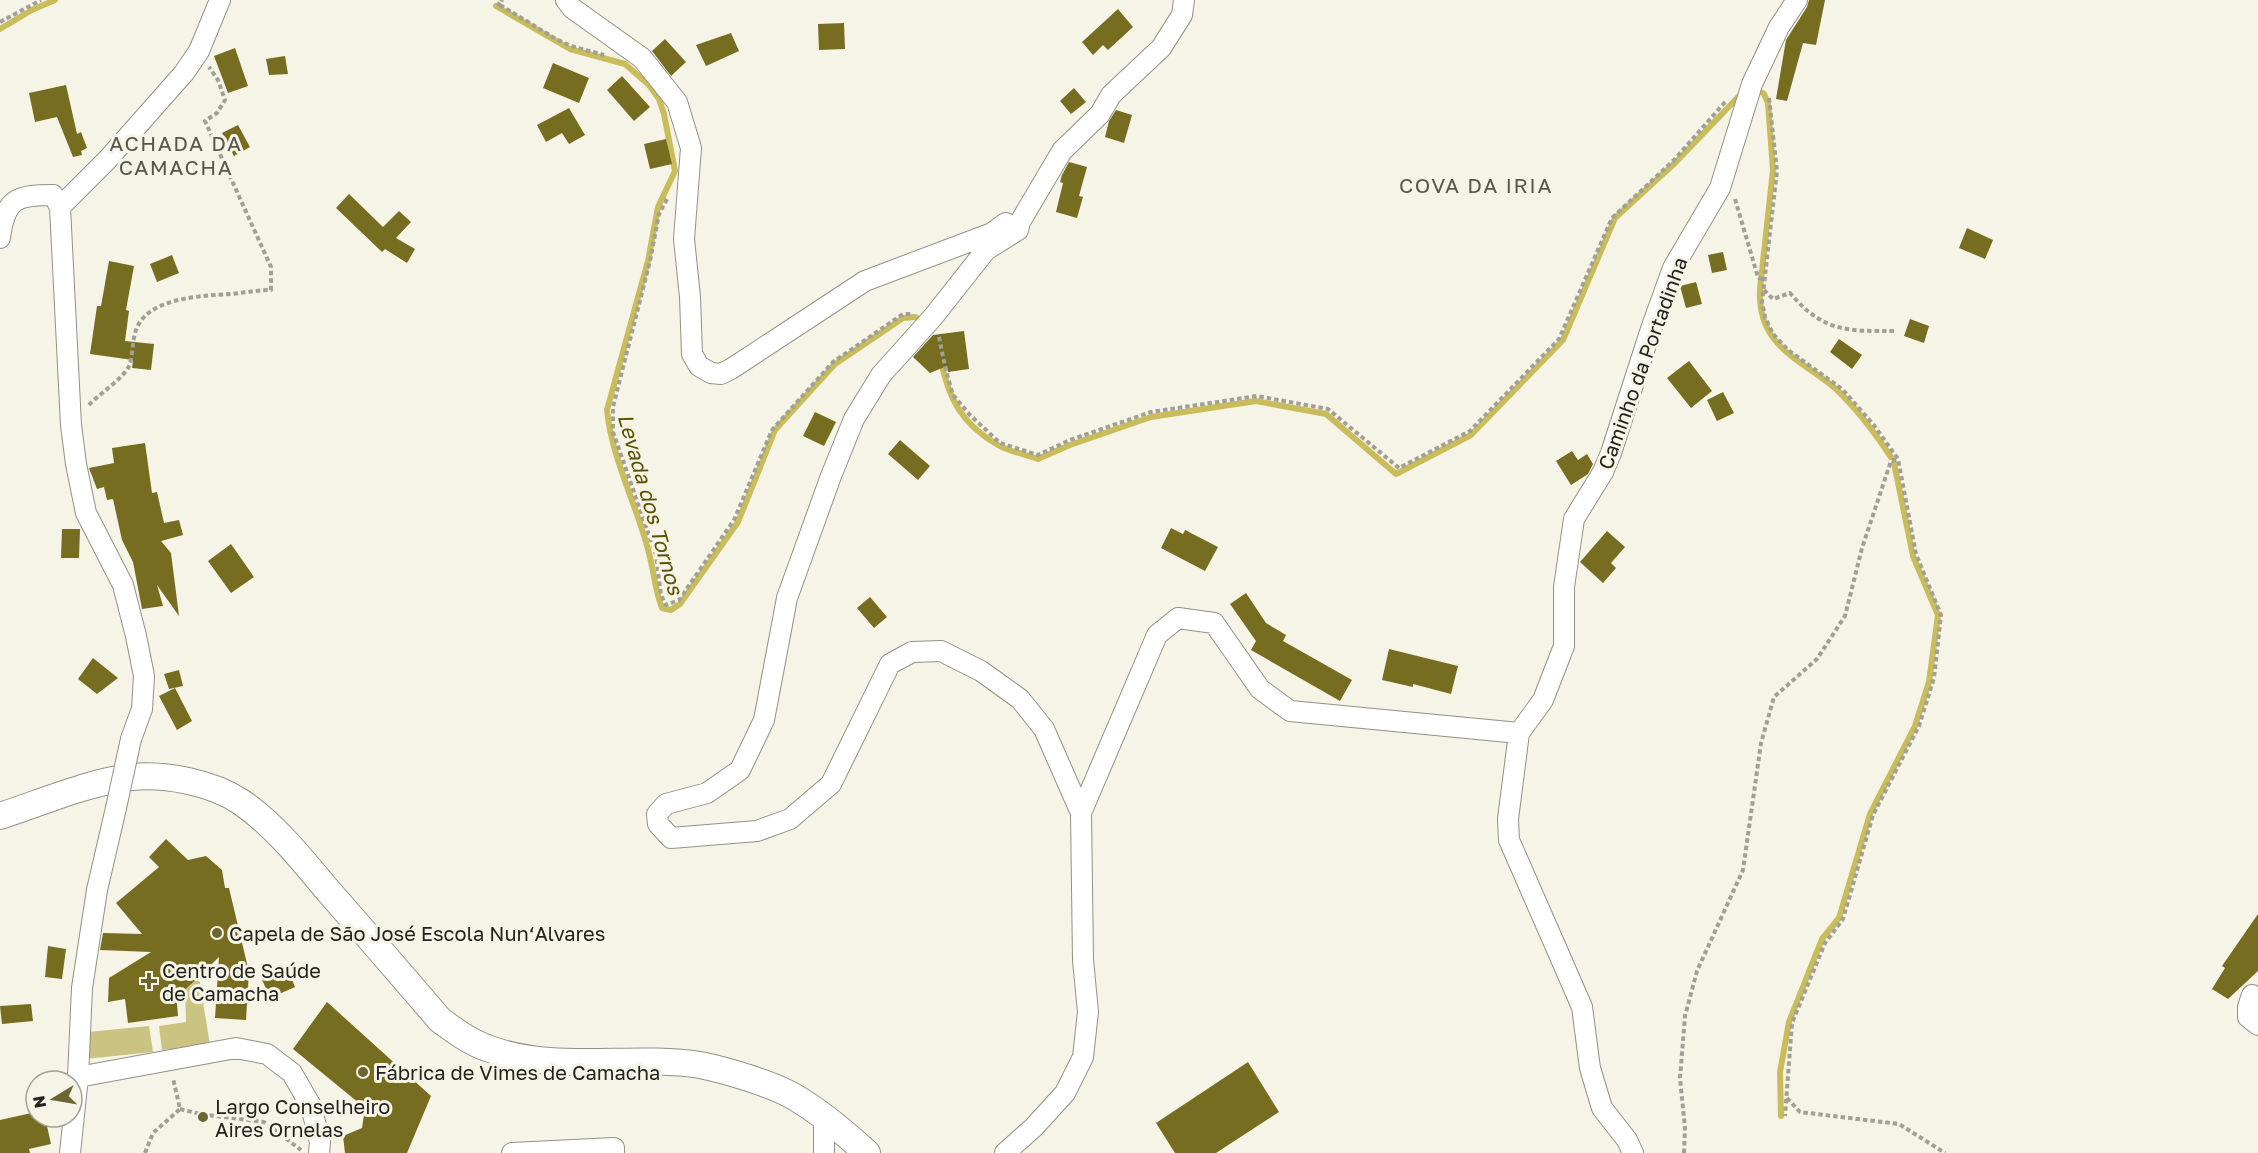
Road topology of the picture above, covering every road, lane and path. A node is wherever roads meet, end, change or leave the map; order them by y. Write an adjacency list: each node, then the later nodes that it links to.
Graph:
1 (41, 0): 7 (path)
2 (220, 0): 8 (street)
3 (566, 0): 14 (street)
4 (1184, 0): 14 (street)
5 (1797, 0): 10 (street, Caminho da Portadinha)
6 (500, 3): 9 (path)
7 (0, 22)
8 (199, 51): 13 (street); 20 (path)
9 (604, 55)
10 (1752, 84): 11 (street, Caminho da Portadinha); 16 (path); 18 (path)
11 (1719, 188): 16 (path); 22 (street, Caminho da Portadinha)
12 (663, 206): 18 (path)
13 (60, 207): 15 (street); 20 (street)
14 (1020, 222): 18 (street)
15 (0, 238)
16 (1762, 279): 17 (path)
17 (1764, 290): 19 (path); 21 (path)
18 (933, 317): 23 (street)
19 (1897, 331)
20 (71, 425): 28 (street, bridge)
21 (1898, 459): 30 (path); 44 (path)
22 (1520, 733): 23 (street); 43 (street)
23 (1081, 813): 42 (street)
24 (0, 816): 33 (main road)
25 (2252, 994): 26 (street)
26 (2258, 1024)
27 (169, 1060): 29 (street); 31 (path); 35 (street)
28 (78, 1069)
29 (84, 1076)
30 (1786, 1098): 32 (path); 45 (path)
31 (180, 1109): 35 (path); 38 (path)
32 (1785, 1116)
33 (824, 1117): 36 (main road); 41 (street)
34 (73, 1129): 37 (street)
35 (319, 1151)
36 (863, 1152)
37 (70, 1153)
38 (145, 1153)
39 (512, 1153): 40 (street)
40 (614, 1153)
41 (824, 1153)
42 (1005, 1153)
43 (1633, 1153)
44 (1684, 1153)
45 (1945, 1153)

